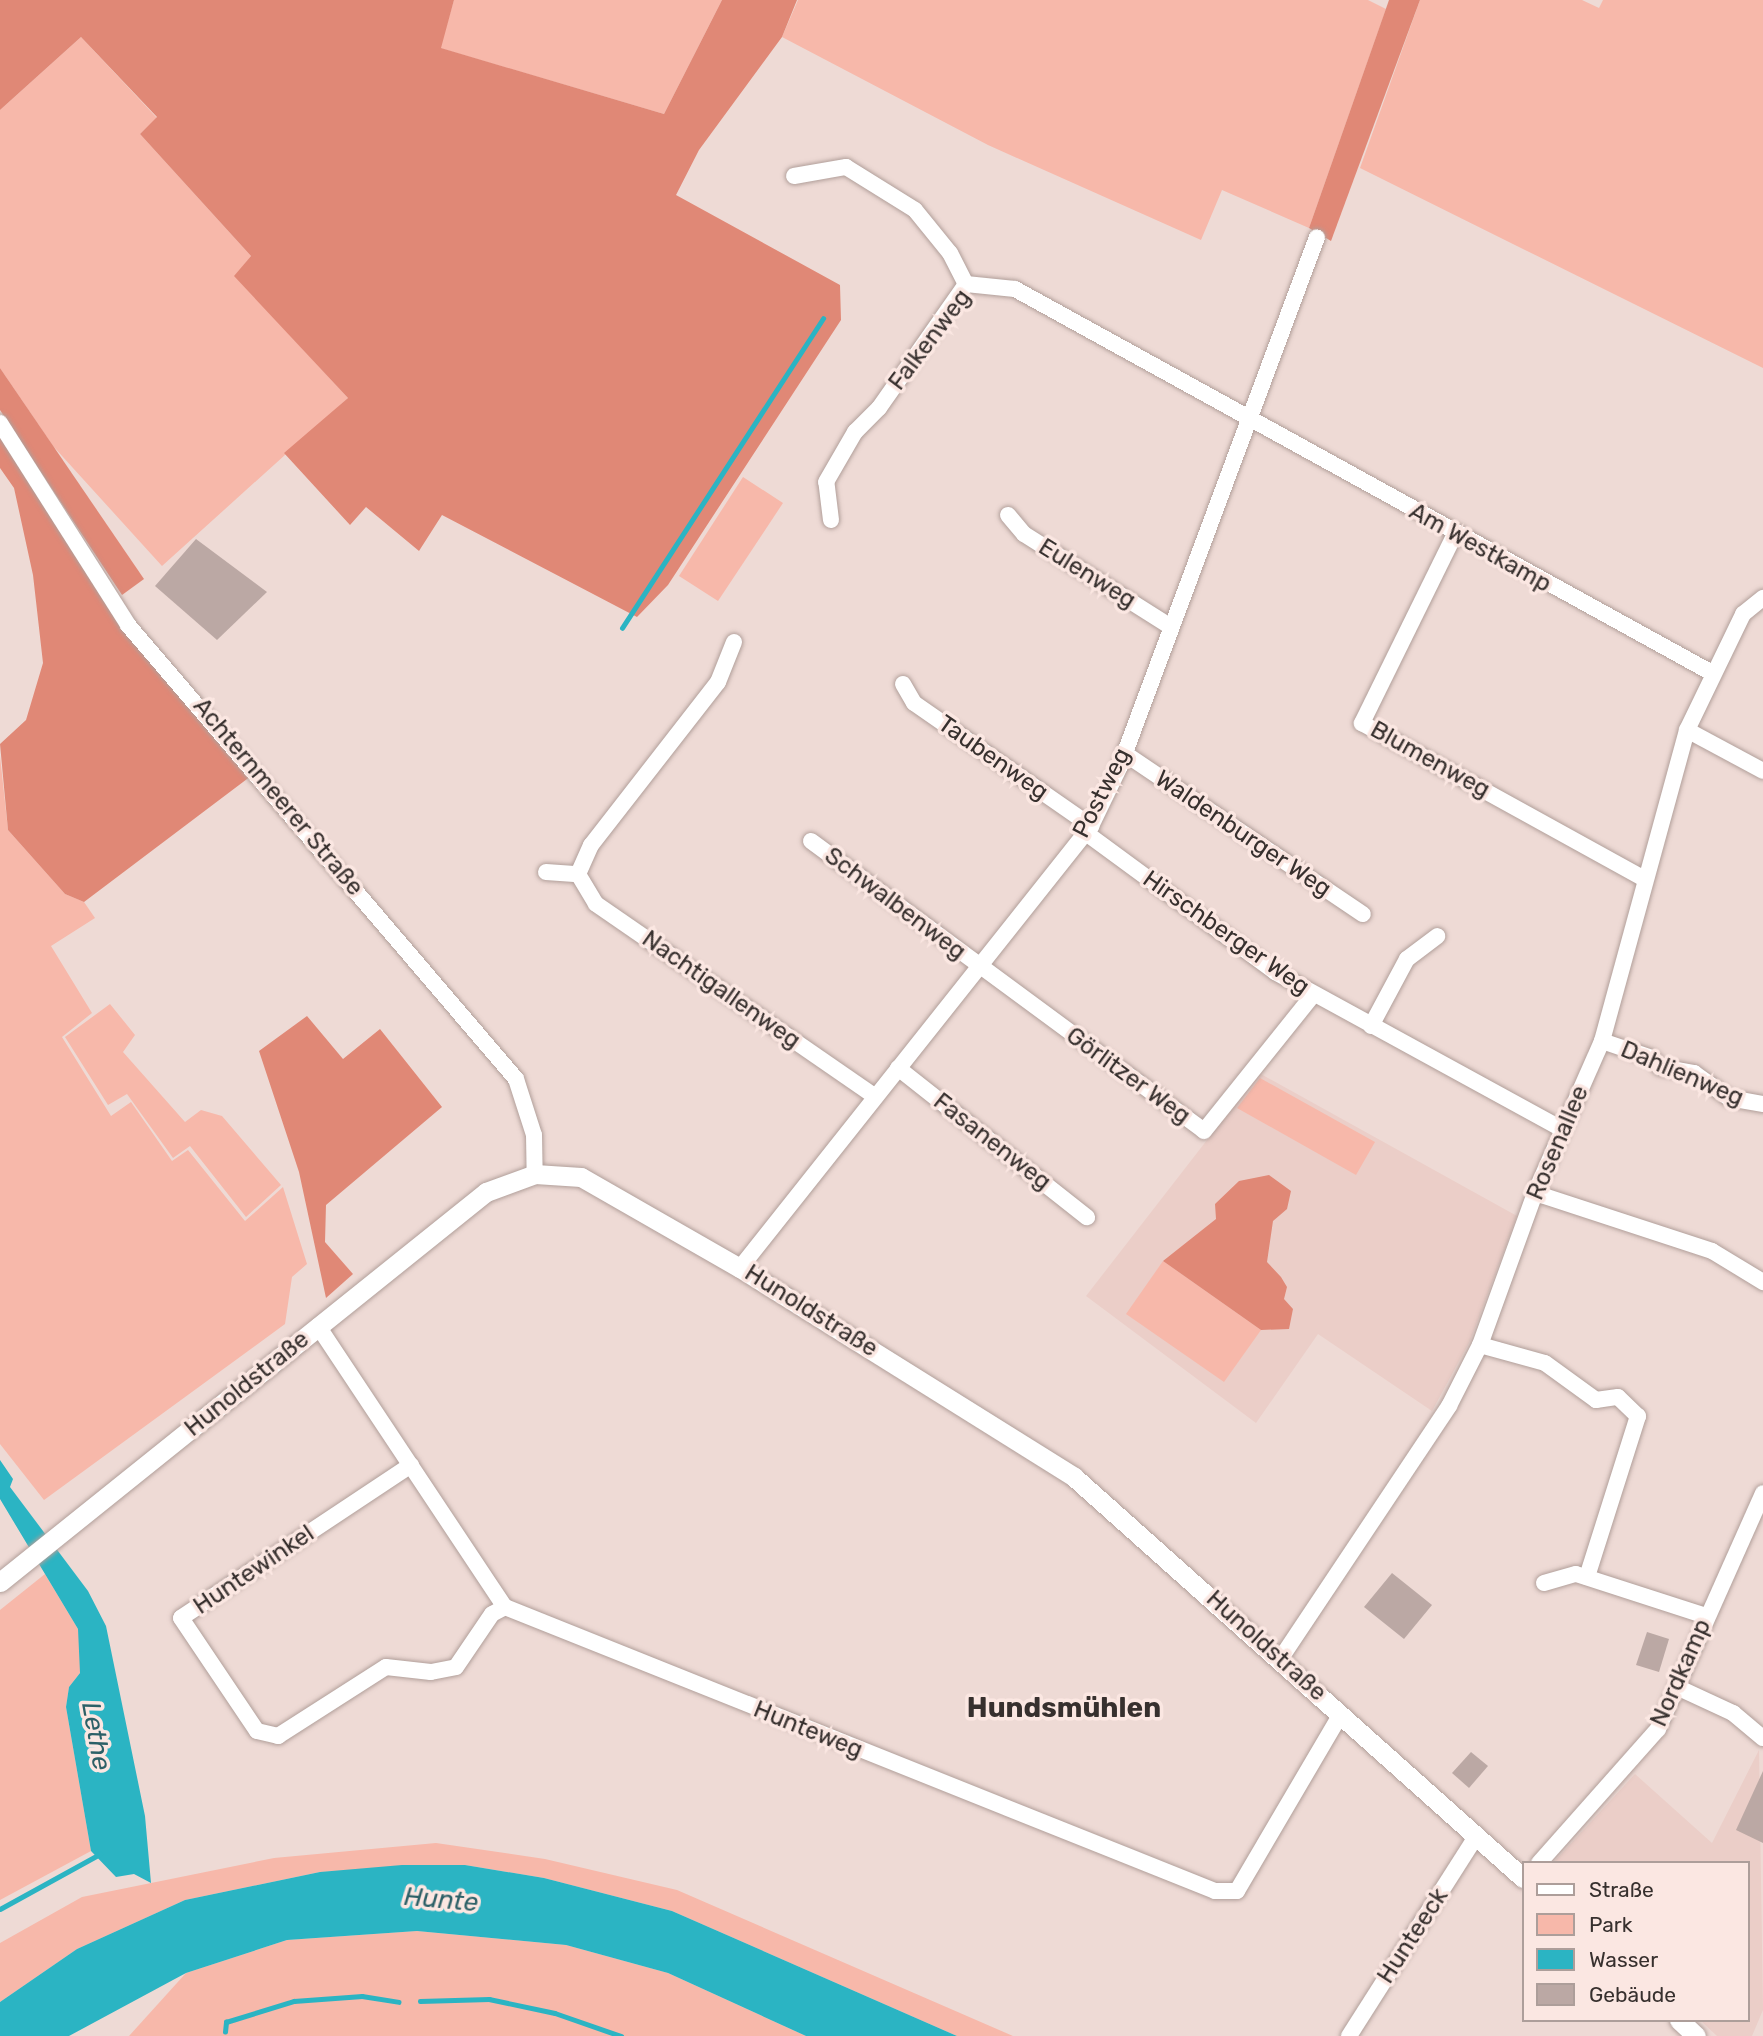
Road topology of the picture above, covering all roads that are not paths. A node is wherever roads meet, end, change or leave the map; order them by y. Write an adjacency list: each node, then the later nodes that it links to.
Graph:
1 (794, 176): 3 (street)
2 (1317, 237): 4 (street, Postweg)
3 (967, 284): 4 (street, Falkenweg); 7 (street, Falkenweg)
4 (1249, 422): 8 (street, Am Westkamp); 10 (street, Postweg)
5 (0, 423): 32 (street, Achternmeerer Straße)
6 (1009, 515): 10 (street, Eulenweg)
7 (831, 520)
8 (1455, 534): 12 (street, Am Westkamp); 21 (street, Blumenweg)
9 (1763, 598): 12 (street, Rosenallee)
10 (1171, 627): 15 (street, Postweg)
11 (734, 642): 20 (street)
12 (1712, 673): 14 (street, Rosenallee)
13 (903, 684): 17 (street, Taubenweg)
14 (1687, 730): 16 (street); 21 (street, Rosenallee)
15 (1124, 753): 17 (street, Postweg); 22 (street, Waldenburger Weg)
16 (1763, 771)
17 (1088, 829): 24 (street, Postweg); 25 (street, Hirschberger Weg)
18 (811, 841): 24 (street, Schwalbenweg)
19 (546, 872): 20 (street)
20 (579, 874): 29 (street, Nachtigallenweg)
21 (1645, 879): 27 (street, Rosenallee)
22 (1363, 914)
23 (1437, 936): 26 (street)
24 (978, 967): 25 (street, Görlitzer Weg); 28 (street, Postweg)
25 (1312, 995): 26 (street, Hirschberger Weg)
26 (1371, 1026): 31 (street, Hirschberger Weg)
27 (1602, 1041): 30 (street, Dahlienweg); 31 (street, Rosenallee)
28 (898, 1068): 29 (street, Postweg); 34 (street, Fasanenweg)
29 (874, 1096): 35 (street, Postweg)
30 (1763, 1104)
31 (1562, 1129): 33 (street, Rosenallee)
32 (535, 1174): 35 (street, Hunoldstraße); 37 (street, Hunoldstraße)
33 (1535, 1194): 36 (street); 38 (street, Rosenallee)
34 (1087, 1217)
35 (740, 1268): 46 (street, Hunoldstraße)
36 (1763, 1282)
37 (318, 1325): 39 (street); 42 (street, Hunoldstraße)
38 (1480, 1345): 41 (street); 46 (street, Rosenallee)
39 (411, 1465): 44 (street); 44 (street, Huntewinkel)
40 (1763, 1493): 45 (street, Nordkamp)
41 (1587, 1577): 43 (street); 45 (street)
42 (0, 1582)
43 (1544, 1583)
44 (505, 1607): 48 (street, Hunteweg)
45 (1706, 1616): 47 (street, Nordkamp)
46 (1281, 1658): 48 (street, Hunoldstraße)
47 (1679, 1688): 49 (street); 51 (street, Nordkamp)
48 (1341, 1714): 50 (street, Hunoldstraße)
49 (1763, 1738)
50 (1477, 1835): 52 (street, Hunoldstraße); 54 (street, Hunteeck)
51 (1541, 1861)
52 (1522, 1877)
53 (1681, 2022): 55 (street)
54 (1349, 2036)
55 (1696, 2036)

